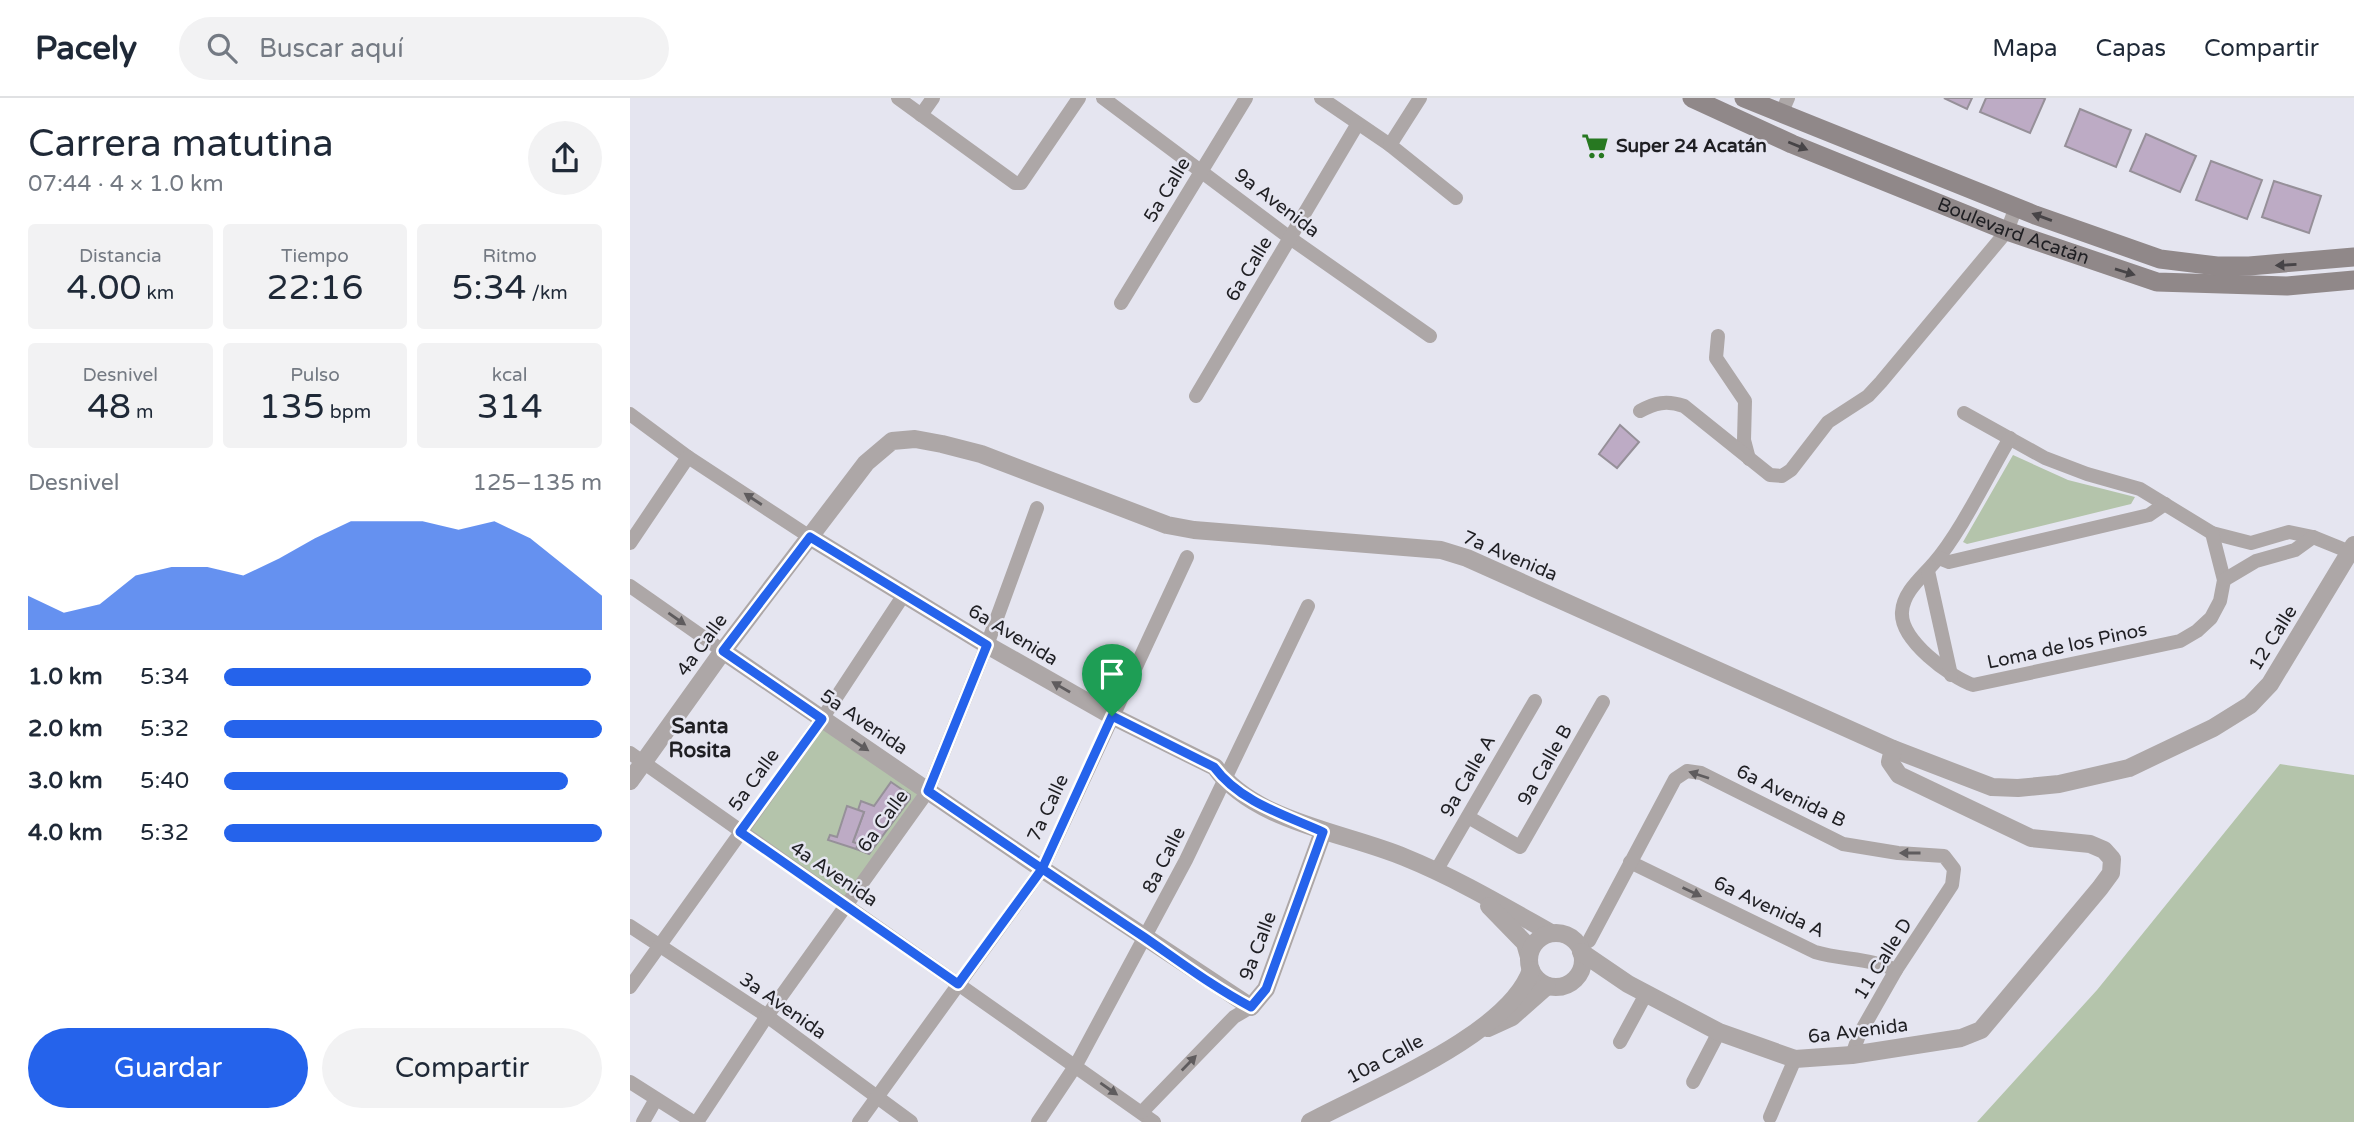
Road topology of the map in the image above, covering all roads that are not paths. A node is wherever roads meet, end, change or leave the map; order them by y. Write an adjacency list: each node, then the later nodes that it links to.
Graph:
1 (898, 98): 11 (street)
2 (933, 98): 11 (street)
3 (1079, 98): 11 (street)
4 (1102, 98): 14 (street, 9a Avenida)
5 (1246, 98): 14 (street, 5a Calle)
6 (1321, 98): 12 (street)
7 (1420, 98): 13 (street)
8 (1692, 98): 17 (main road, Boulevard Acatán, one-way to 17)
9 (1744, 98): 10 (main road, Boulevard Acatán)
10 (1784, 106): 16 (main road, Boulevard Acatán)
11 (921, 115)
12 (1357, 125): 13 (street); 18 (street, 6a Calle)
13 (1390, 145): 15 (street)
14 (1202, 170): 18 (street, 9a Avenida); 21 (street, 5a Calle)
15 (1456, 198)
16 (2016, 208): 17 (street); 19 (main road, Boulevard Acatán, one-way to 16)
17 (2007, 231): 20 (main road, Boulevard Acatán, one-way to 20); 30 (street)
18 (1290, 238): 22 (street, 9a Avenida); 24 (street, 6a Calle)
19 (2354, 257)
20 (2354, 280)
21 (1121, 303)
22 (1430, 336)
23 (1718, 336): 30 (street)
24 (1196, 396)
25 (1640, 411): 30 (street)
26 (1964, 413): 28 (street)
27 (630, 414): 29 (street, 6a Avenida)
28 (2010, 438): 31 (street); 40 (street, Loma de los Pinos)
29 (688, 457): 34 (street, 6a Avenida, one-way to 29); 36 (street)
30 (1749, 459)
31 (2165, 504): 33 (street); 40 (street)
32 (1037, 508): 47 (street, 6a Calle)
33 (2212, 533): 37 (street); 43 (street)
34 (810, 537): 45 (street, 6a Avenida); 48 (street, 4a Calle); 54 (street, 7a Avenida)
35 (2314, 537): 37 (street); 38 (street); 41 (street)
36 (630, 543)
37 (2250, 543): 41 (street)
38 (2352, 549): 56 (street, 12 Calle)
39 (1187, 557): 52 (street, 7a Calle)
40 (1939, 558): 42 (street, Loma de los Pinos)
41 (2256, 561): 43 (street)
42 (1928, 571): 49 (street); 49 (street, Loma de los Pinos)
43 (2224, 580): 49 (street, Loma de los Pinos)
44 (630, 586): 48 (street, 5a Avenida, one-way to 48)
45 (905, 593): 47 (street, 6a Avenida); 53 (street, 5a Calle)
46 (1308, 606): 58 (street, 8a Calle)
47 (987, 645): 52 (street, 6a Avenida, one-way to 47); 59 (street, 6a Calle)
48 (723, 651): 53 (street, 5a Avenida); 55 (street, 4a Calle)
49 (1951, 675)
50 (1535, 701): 60 (street, 9a Calle A)
51 (1603, 702): 60 (street, 9a Calle B)
52 (1112, 716): 58 (street, 6a Avenida); 64 (street, 7a Calle)
53 (822, 719): 59 (street, 5a Avenida, one-way to 59); 61 (street, 5a Calle)
54 (1893, 749): 56 (street, 7a Avenida); 87 (street, 6a Avenida)
55 (637, 757): 57 (street, 4a Calle); 61 (street, 4a Avenida)
56 (2129, 768)
57 (630, 781)
58 (1225, 781): 62 (street, 6a Avenida); 71 (street, 8a Calle)
59 (928, 791): 64 (street, 5a Avenida); 68 (street, 6a Calle)
60 (1468, 817): 65 (street, 9a Calle A)
61 (740, 832): 68 (street, 4a Avenida); 72 (street, 5a Calle)
62 (1323, 832): 65 (street, 6a Avenida); 82 (street, 9a Calle)
63 (1630, 862): 66 (street, 6a Avenida B, one-way to 63); 73 (street); 75 (street, 6a Avenida A, one-way to 75)
64 (1042, 869): 71 (street, 5a Avenida); 77 (street, 7a Calle)
65 (1436, 871): 67 (street, 6a Avenida)
66 (1952, 885): 75 (street, 11 Calle D)
67 (1469, 887): 70 (street, 6a Avenida); 74 (street, 6a Avenida)
68 (845, 906): 77 (street, 4a Avenida); 83 (street, 6a Calle)
69 (630, 926): 72 (street, 3a Avenida)
70 (1551, 933): 73 (street); 74 (street)
71 (1144, 937): 82 (street, 5a Avenida); 89 (street, 8a Calle)
72 (657, 946): 80 (street, 5a Calle); 83 (street, 3a Avenida)
73 (1585, 946): 76 (street); 78 (street, 6a Avenida)
74 (1530, 963): 79 (street); 84 (street, 10a Calle)
75 (1896, 970): 87 (street, 11 Calle D)
76 (1577, 976): 78 (street, 6a Avenida); 79 (street)
77 (958, 984): 89 (street, 4a Avenida); 92 (street, 7a Calle)
78 (1628, 984): 81 (street, 6a Avenida)
79 (1548, 986): 84 (street, 10a Calle)
80 (630, 987)
81 (1646, 994): 85 (street, 6a Avenida); 86 (street)
82 (1251, 1007): 94 (street, 9a Calle, one-way to 82)
83 (767, 1016): 92 (street, 3a Avenida); 97 (street, 6a Calle)
84 (1478, 1030): 102 (street, 10a Calle)
85 (1719, 1032): 88 (street, 6a Avenida); 91 (street)
86 (1620, 1042)
87 (1852, 1055): 88 (street, 6a Avenida)
88 (1795, 1059): 95 (street)
89 (1076, 1065): 94 (street, 4a Avenida, one-way to 94); 100 (street, 8a Calle)
90 (630, 1082): 93 (street)
91 (1693, 1082)
92 (877, 1097): 98 (street, 7a Calle); 99 (street, 3a Avenida)
93 (656, 1099): 96 (street); 97 (street)
94 (1142, 1112): 101 (street, 4a Avenida)
95 (1770, 1117)
96 (643, 1122)
97 (695, 1122)
98 (859, 1122)
99 (911, 1122)
100 (1038, 1122)
101 (1154, 1122)
102 (1310, 1122)

